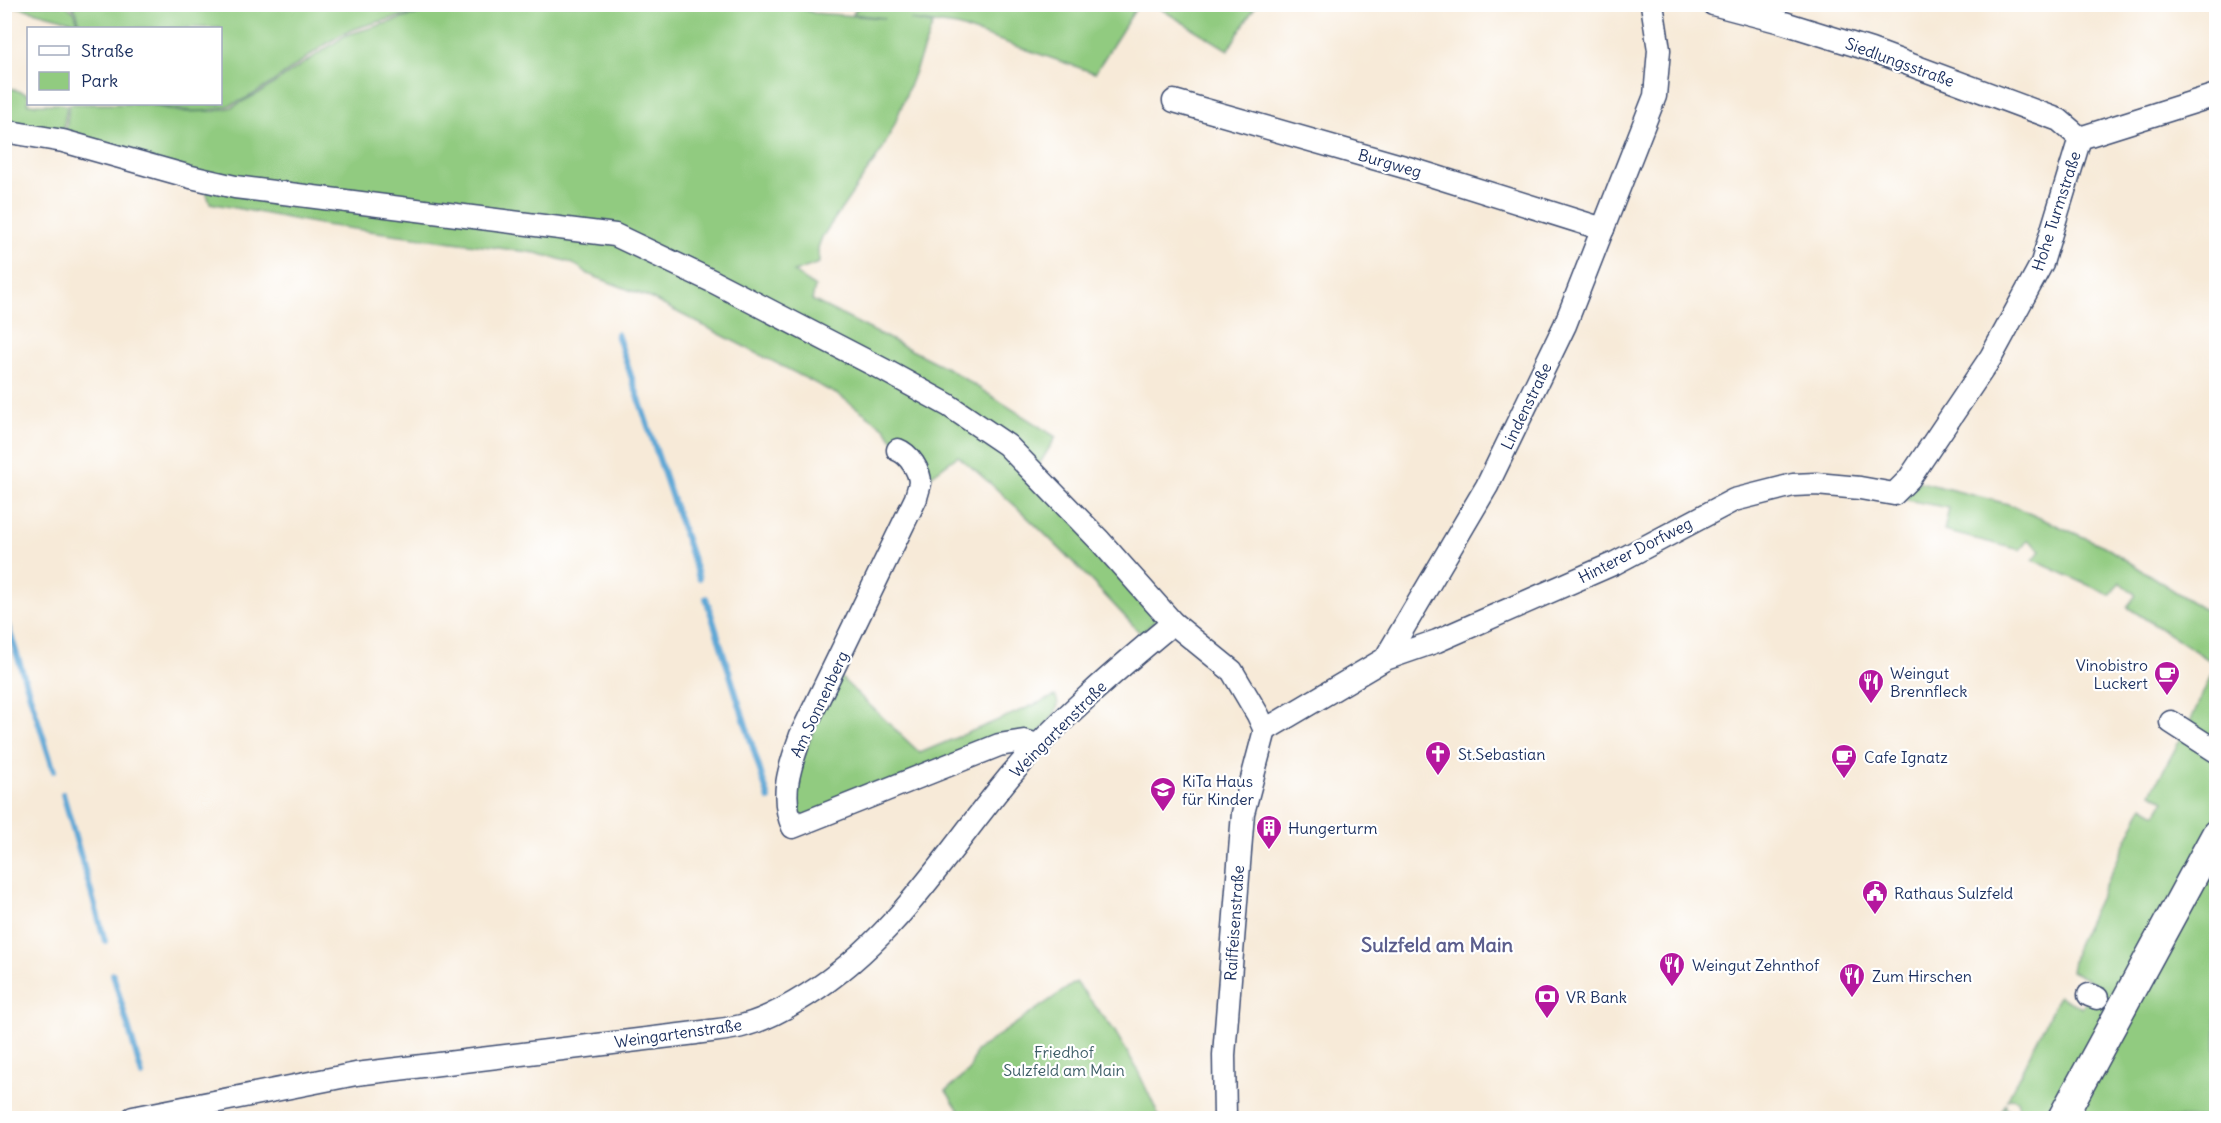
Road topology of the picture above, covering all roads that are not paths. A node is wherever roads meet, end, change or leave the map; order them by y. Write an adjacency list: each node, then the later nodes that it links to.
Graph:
1 (1652, 4): 7 (street, Lindenstraße)
2 (1713, 4): 6 (street, Siedlungsstraße)
3 (2217, 95): 6 (street, Hohe Turmstraße)
4 (1174, 101): 7 (street, Burgweg)
5 (4, 131): 10 (street)
6 (2080, 138): 9 (street, Hohe Turmstraße)
7 (1603, 229): 11 (street, Lindenstraße)
8 (898, 450): 14 (street, Am Sonnenberg)
9 (1894, 494): 11 (street, Hinterer Dorfweg)
10 (1173, 623): 13 (street); 14 (street, Weingartenstraße)
11 (1385, 659): 13 (street, Lindenstraße)
12 (2171, 722): 15 (street)
13 (1265, 730): 18 (street, Raiffeisenstraße)
14 (1038, 745): 17 (street, Weingartenstraße)
15 (2217, 751)
16 (2217, 834): 19 (main road)
17 (133, 1119)
18 (1225, 1119)
19 (2062, 1119)

